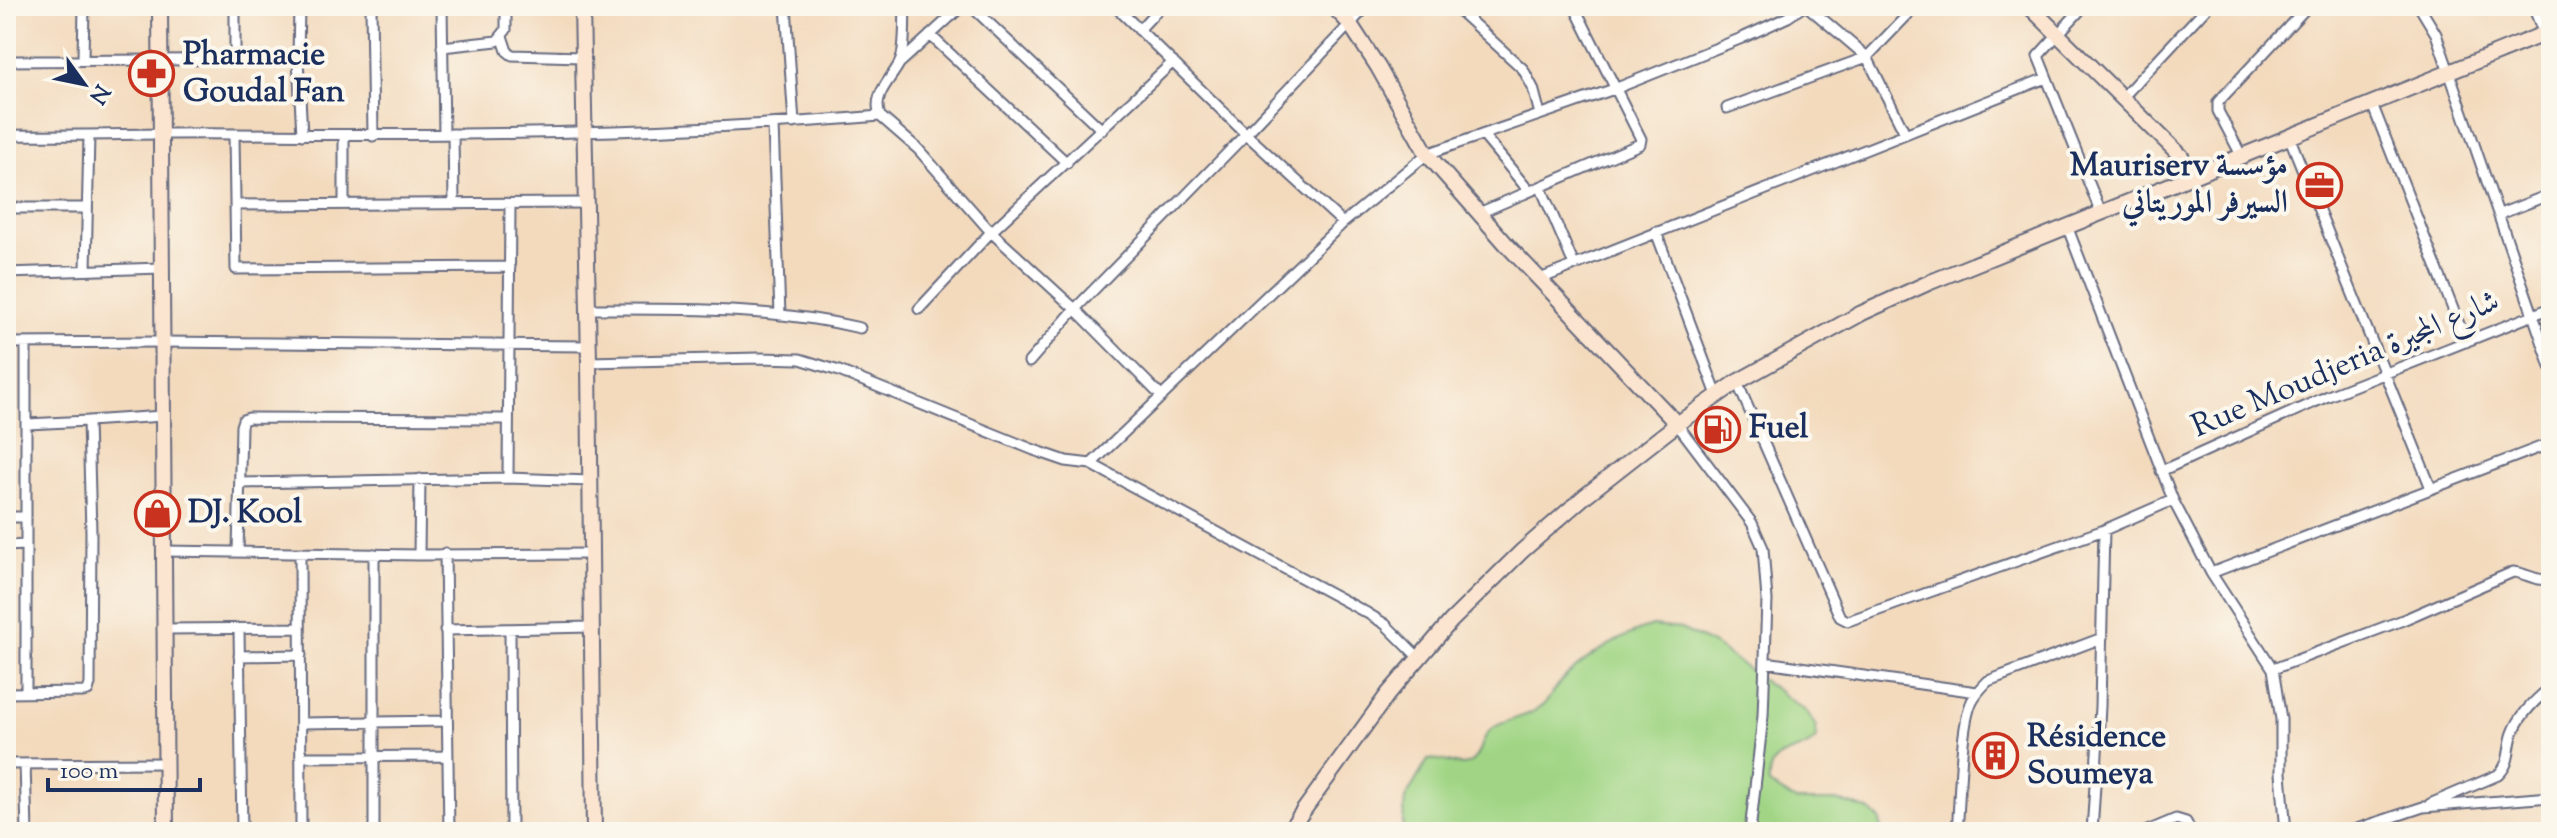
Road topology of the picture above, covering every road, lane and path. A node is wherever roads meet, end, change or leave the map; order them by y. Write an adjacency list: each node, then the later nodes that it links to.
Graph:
1 (84, 6): 36 (street)
2 (160, 6): 38 (street)
3 (235, 6): 39 (street)
4 (299, 6): 37 (street)
5 (371, 6): 65 (street)
6 (442, 6): 33 (street)
7 (506, 6): 32 (street)
8 (582, 6): 34 (street)
9 (786, 6): 51 (street)
10 (905, 6): 41 (street)
11 (962, 6): 31 (street)
12 (971, 6): 54 (street)
13 (1115, 6): 28 (street)
14 (1161, 6): 28 (street)
15 (1333, 6): 27 (street)
16 (1367, 6): 27 (street)
17 (1454, 6): 49 (street)
18 (1574, 6): 45 (street)
19 (1806, 6): 35 (street); 45 (street)
20 (1916, 6): 35 (street)
21 (2029, 6): 30 (street)
22 (2084, 6): 30 (street)
23 (2308, 6): 68 (street)
24 (2419, 6): 43 (street)
25 (2533, 6): 29 (street)
26 (2205, 7): 46 (street)
27 (1350, 24): 58 (street); 67 (street)
28 (1139, 30): 42 (street)
29 (2547, 32): 43 (street)
30 (2058, 34): 44 (street); 46 (street)
31 (930, 35): 41 (street); 69 (street)
32 (502, 36): 33 (street); 34 (street)
33 (442, 47): 57 (street)
34 (582, 57): 53 (street)
35 (1867, 57): 48 (street); 55 (street)
36 (83, 59): 38 (street); 40 (street)
37 (298, 59): 39 (street); 61 (street)
38 (161, 60): 39 (street); 60 (street)
39 (235, 60)
40 (6, 61)
41 (901, 62): 50 (street)
42 (1173, 62): 54 (street); 58 (street)
43 (2448, 72): 47 (street); 83 (street)
44 (2046, 78): 55 (street); 82 (street)
45 (1617, 88): 49 (street); 71 (street)
46 (2122, 98): 70 (street)
47 (2372, 104): 66 (street); 102 (street)
48 (1727, 108)
49 (1540, 114): 62 (street)
50 (880, 116): 51 (street); 86 (street)
51 (794, 123): 52 (street)
52 (773, 125): 53 (street); 98 (street)
53 (584, 130): 57 (street); 74 (street)
54 (1102, 130): 69 (street)
55 (1905, 133): 87 (street)
56 (234, 134): 60 (street); 61 (street); 78 (street)
57 (448, 134): 65 (street); 76 (street)
58 (1246, 134): 84 (street); 97 (street)
59 (6, 135): 63 (street)
60 (162, 135): 63 (street); 90 (street)
61 (302, 135): 64 (street)
62 (1483, 135): 67 (street); 72 (street)
63 (89, 136): 80 (street)
64 (344, 136): 65 (street); 75 (street)
65 (373, 136)
66 (2289, 136): 68 (street); 110 (street)
67 (1427, 154): 81 (street); 84 (street)
68 (2241, 155): 70 (street)
69 (1067, 163): 86 (street)
70 (2192, 175): 82 (street)
71 (1541, 188): 72 (street); 88 (street)
72 (1529, 191): 81 (street)
73 (2551, 194): 83 (street)
74 (584, 203): 77 (street); 95 (street)
75 (344, 204): 76 (street); 78 (street)
76 (454, 204): 77 (street)
77 (510, 204): 89 (street)
78 (235, 205): 89 (street)
79 (6, 208): 80 (street)
80 (87, 208): 91 (street)
81 (1479, 213): 93 (street)
82 (2101, 213): 85 (street)
83 (2500, 214): 99 (street)
84 (1343, 223): 113 (street)
85 (2067, 226): 111 (street); 121 (street)
86 (991, 232): 96 (street); 97 (street)
87 (1656, 232): 88 (street); 112 (street)
88 (1574, 265): 93 (street)
89 (510, 267): 105 (street)
90 (162, 268): 91 (street); 101 (street)
91 (86, 270): 92 (street)
92 (6, 273)
93 (1540, 279): 118 (street)
94 (2551, 308): 99 (street, Rue Moudjeria شارع المجيرة)
95 (588, 309): 98 (street); 106 (street)
96 (919, 309)
97 (1075, 309): 108 (street); 113 (street)
98 (780, 315): 100 (street)
99 (2534, 315): 102 (street, Rue Moudjeria شارع المجيرة); 109 (street)
100 (860, 328)
101 (162, 342): 104 (street); 105 (street); 114 (street)
102 (2466, 342): 110 (street, Rue Moudjeria شارع المجيرة)
103 (6, 343): 104 (street)
104 (26, 343): 117 (street)
105 (509, 345): 106 (street); 115 (street)
106 (589, 346): 107 (street)
107 (589, 362): 120 (street); 124 (street)
108 (1029, 362)
109 (2551, 367)
110 (2386, 374): 121 (street, Rue Moudjeria شارع المجيرة); 126 (street)
111 (1737, 382): 112 (street); 130 (street)
112 (1717, 395): 118 (street)
113 (1162, 397): 120 (street)
114 (163, 416): 116 (street); 133 (street)
115 (507, 419): 122 (street); 125 (street)
116 (88, 421): 117 (street); 155 (street)
117 (27, 424): 129 (street)
118 (1677, 424): 151 (street); 152 (street)
119 (2551, 443): 126 (street)
120 (1091, 464): 151 (street)
121 (2161, 471): 127 (street)
122 (508, 478): 123 (street); 124 (street)
123 (420, 479): 125 (street); 139 (street)
124 (590, 481): 138 (street)
125 (240, 483): 134 (street)
126 (2431, 488): 140 (street)
127 (2173, 500): 130 (street); 140 (street)
128 (6, 517): 129 (street)
129 (26, 517): 131 (street)
130 (2104, 530): 148 (street)
131 (26, 545): 132 (street); 155 (street)
132 (6, 546)
133 (164, 551): 134 (street); 144 (street)
134 (238, 552): 135 (street)
135 (300, 553): 137 (street); 143 (street)
136 (445, 553): 138 (street); 139 (street); 147 (street)
137 (374, 554): 139 (street); 159 (street)
138 (591, 554): 142 (street)
139 (419, 555)
140 (2211, 573): 153 (street)
141 (2551, 578): 153 (street)
142 (592, 627): 146 (street); 176 (street)
143 (300, 628): 145 (street); 149 (street)
144 (164, 629): 145 (street); 164 (street)
145 (239, 629): 150 (street)
146 (510, 629): 147 (street); 175 (street)
147 (445, 630): 158 (street)
148 (2102, 638): 156 (street); 180 (street)
149 (301, 655): 150 (street); 160 (street)
150 (239, 656): 171 (street)
151 (1419, 658): 177 (street)
152 (1765, 662): 156 (street); 178 (street)
153 (2273, 669): 183 (street)
154 (2551, 687): 168 (street)
155 (26, 692): 157 (street)
156 (1977, 692): 179 (street)
157 (6, 693)
158 (447, 721): 159 (street); 162 (street)
159 (374, 722): 160 (street); 161 (street)
160 (301, 723): 163 (street)
161 (374, 756): 162 (street); 163 (street); 173 (street)
162 (447, 756): 174 (street)
163 (301, 757): 172 (street)
164 (165, 763): 166 (street); 170 (street)
165 (6, 764): 166 (street)
166 (25, 764): 169 (street)
167 (2551, 797): 168 (street)
168 (2423, 807): 184 (street)
169 (27, 832)
170 (166, 832)
171 (242, 832)
172 (301, 832)
173 (374, 832)
174 (449, 832)
175 (511, 832)
176 (594, 832)
177 (1288, 832)
178 (1750, 832)
179 (1957, 832)
180 (2092, 832)
181 (2145, 832): 182 (street)
182 (2191, 832)
183 (2286, 832)
184 (2348, 832)

